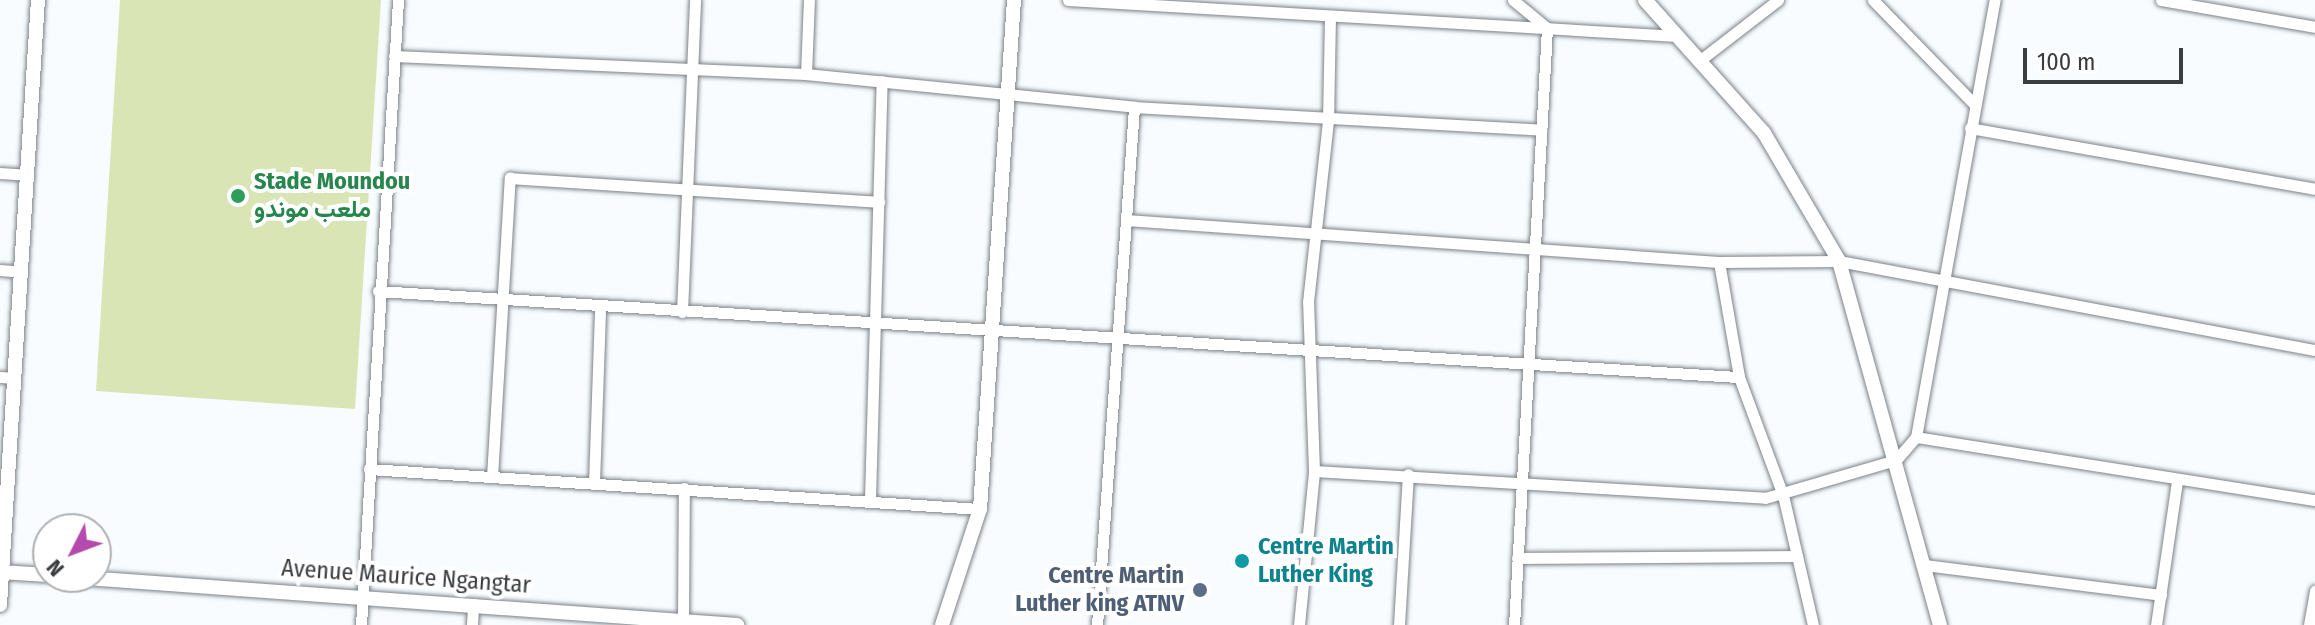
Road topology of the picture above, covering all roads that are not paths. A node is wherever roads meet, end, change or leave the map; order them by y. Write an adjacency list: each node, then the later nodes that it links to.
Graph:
1 (38, 0): 30 (street)
2 (398, 0): 18 (street)
3 (695, 0): 20 (street)
4 (809, 0): 21 (street)
5 (1014, 0): 23 (street)
6 (1068, 0): 13 (street)
7 (1513, 0): 16 (street)
8 (1645, 0): 17 (street)
9 (1778, 0): 19 (street)
10 (1873, 0): 24 (street)
11 (1995, 0): 24 (street)
12 (2161, 0): 15 (street)
13 (1122, 2): 14 (street)
14 (1330, 19): 16 (street); 26 (street)
15 (2315, 27)
16 (1547, 28): 17 (street); 28 (street)
17 (1677, 36): 19 (street)
18 (394, 56): 20 (street); 42 (street)
19 (1699, 61): 37 (street)
20 (692, 73): 21 (street); 32 (street)
21 (806, 74): 22 (street)
22 (882, 81): 23 (street); 33 (street)
23 (1008, 94): 25 (street); 47 (street)
24 (1975, 105): 27 (street)
25 (1134, 107): 26 (street); 34 (street)
26 (1328, 121): 28 (street); 35 (street)
27 (1970, 128): 31 (street); 41 (street)
28 (1541, 130): 36 (street)
29 (0, 173): 30 (street)
30 (26, 175): 40 (street)
31 (2315, 189)
32 (686, 190): 33 (street); 43 (street); 45 (street)
33 (879, 202): 46 (street)
34 (1126, 220): 35 (street); 48 (street)
35 (1315, 236): 36 (street); 50 (street)
36 (1534, 248): 38 (street); 51 (street)
37 (1839, 261): 38 (street); 41 (street); 55 (street)
38 (1719, 262): 53 (street)
39 (0, 270): 40 (street)
40 (21, 272): 52 (street)
41 (1943, 280): 49 (street); 54 (street)
42 (378, 291): 43 (street); 56 (street)
43 (502, 300): 44 (street); 59 (street)
44 (600, 308): 45 (street); 62 (street)
45 (682, 312): 46 (street)
46 (876, 322): 47 (street); 65 (street)
47 (992, 330): 48 (street); 67 (street)
48 (1117, 343): 50 (street); 84 (street)
49 (2315, 350)
50 (1309, 353): 51 (street); 57 (street)
51 (1526, 363): 53 (street); 61 (street)
52 (8, 377): 71 (street)
53 (1739, 377): 64 (street)
54 (1916, 437): 55 (street); 60 (street)
55 (1896, 460): 64 (street); 70 (street)
56 (369, 469): 59 (street); 76 (street)
57 (1314, 471): 58 (street); 85 (street)
58 (1408, 474): 61 (street); 86 (street)
59 (492, 477): 62 (street)
60 (2177, 481): 66 (street); 75 (street)
61 (1521, 482): 64 (street); 69 (street)
62 (594, 483): 63 (street)
63 (684, 488): 65 (street); 79 (street)
64 (1783, 495): 68 (street)
65 (870, 499): 67 (street)
66 (2315, 500)
67 (980, 509): 83 (street)
68 (1795, 556): 69 (street); 88 (street)
69 (1517, 558): 87 (street)
70 (1924, 565): 75 (street); 89 (street)
71 (2, 572): 72 (street); 78 (street)
72 (32, 574)
73 (112, 580): 76 (street, Avenue Maurice Ngangtar)
74 (2315, 591): 91 (street)
75 (2161, 595): 90 (street)
76 (362, 597): 77 (street, Avenue Maurice Ngangtar); 80 (street)
77 (473, 604): 79 (street, Avenue Maurice Ngangtar); 81 (street)
78 (0, 605)
79 (683, 616): 82 (street, Avenue Maurice Ngangtar)
80 (361, 625)
81 (472, 625)
82 (737, 625)
83 (942, 625)
84 (1097, 625)
85 (1299, 625)
86 (1399, 625)
87 (1514, 625)
88 (1813, 625)
89 (1940, 625)
90 (2156, 625)
91 (2309, 625)

